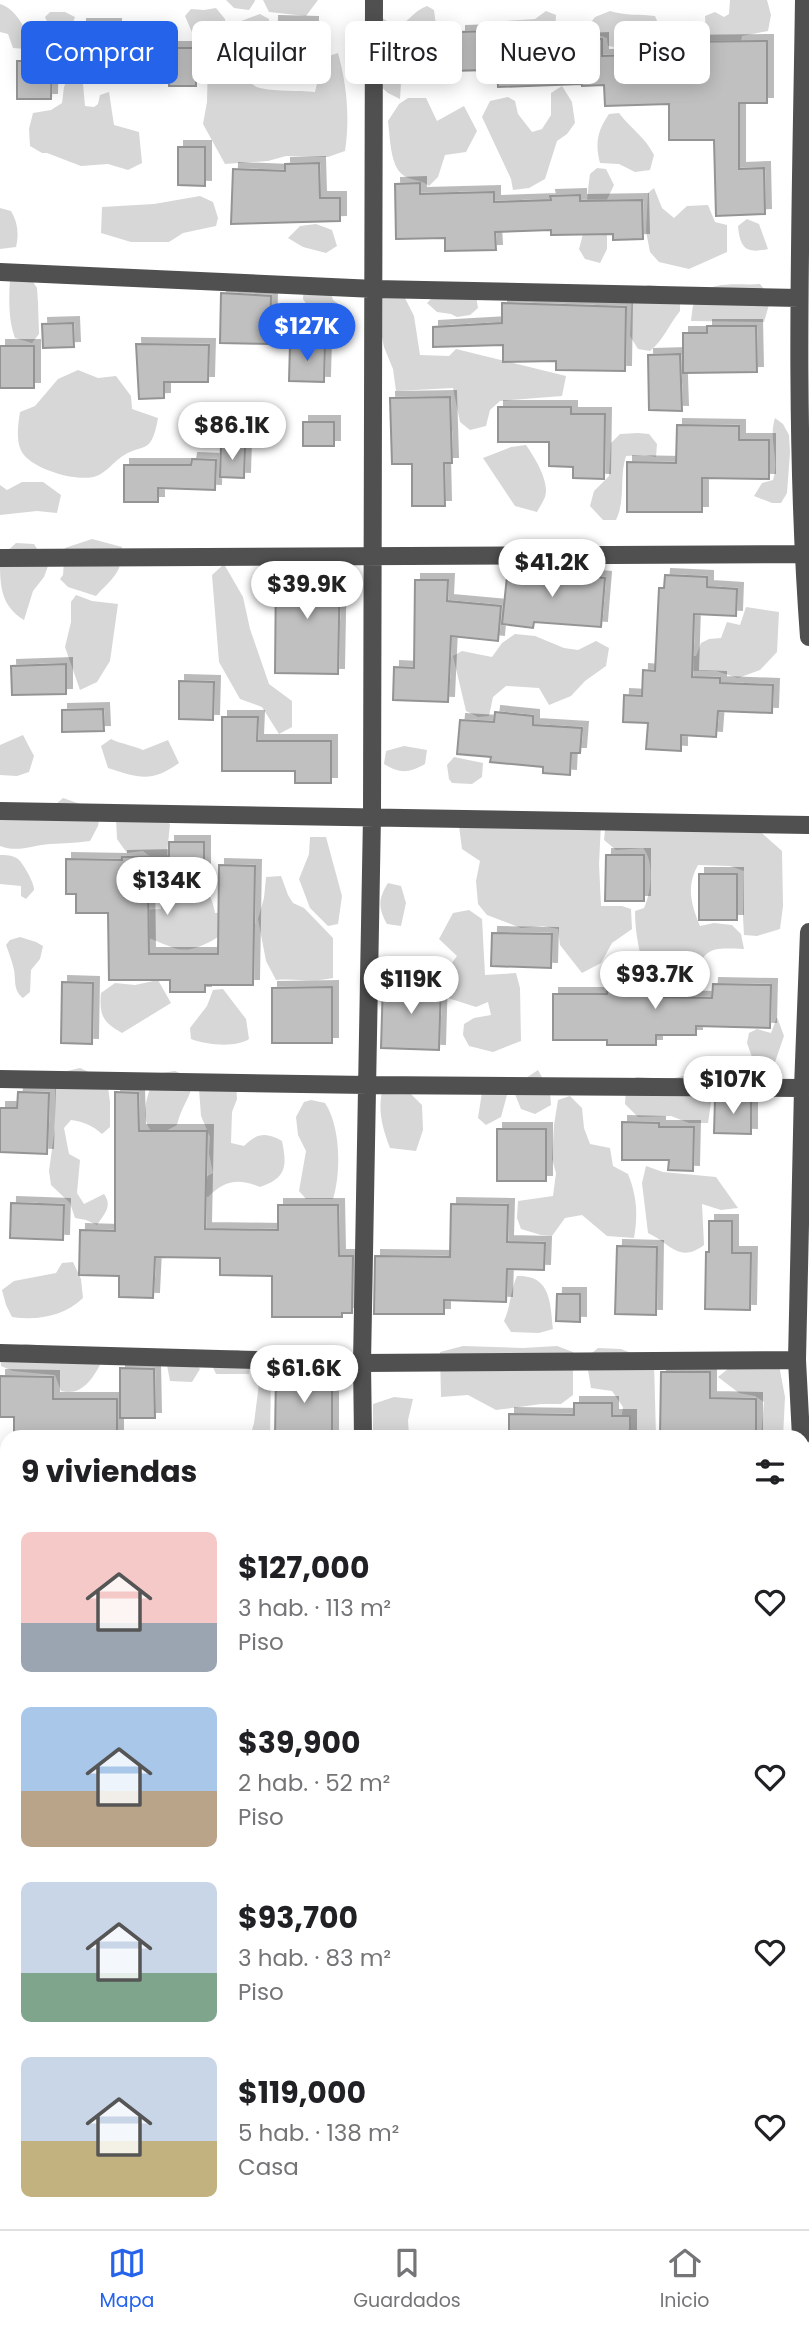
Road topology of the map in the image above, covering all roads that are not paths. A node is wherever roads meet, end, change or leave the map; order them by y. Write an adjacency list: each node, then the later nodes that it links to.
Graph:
1 (373, 0): 4 (street)
2 (804, 0): 5 (street)
3 (0, 272): 4 (street)
4 (375, 289): 5 (street); 8 (street)
5 (799, 298): 6 (street)
6 (804, 328): 7 (street)
7 (803, 554): 8 (street); 10 (street)
8 (373, 557): 9 (street); 12 (street)
9 (0, 558)
10 (809, 637)
11 (0, 811): 12 (street)
12 (372, 816): 13 (street); 17 (street)
13 (809, 825)
14 (809, 932): 15 (street)
15 (808, 990): 18 (street)
16 (0, 1079): 17 (street)
17 (367, 1085): 18 (street); 22 (street)
18 (803, 1088): 19 (street)
19 (804, 1331): 21 (street)
20 (0, 1353): 22 (street)
21 (797, 1360): 22 (street); 24 (street)
22 (362, 1363): 23 (street)
23 (363, 1430)
24 (801, 1430)

